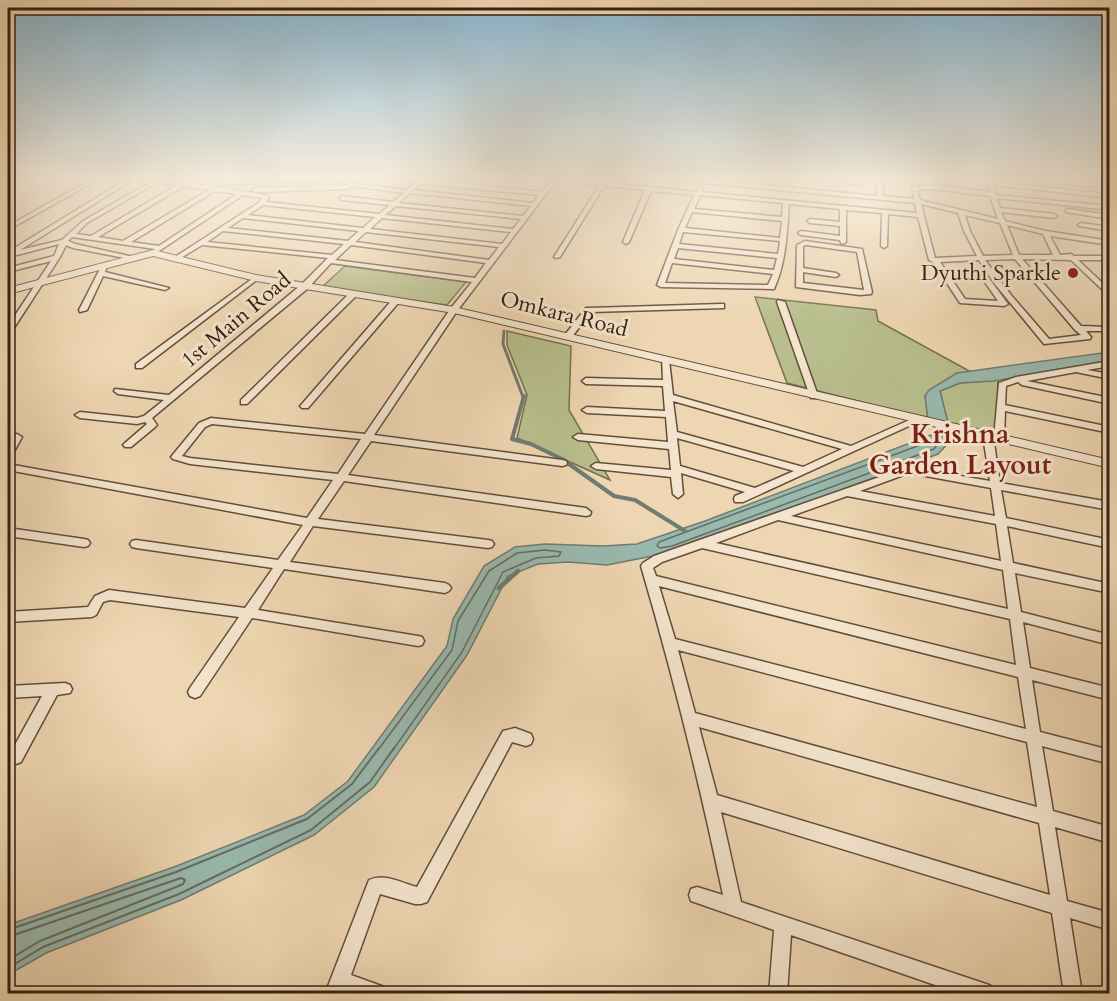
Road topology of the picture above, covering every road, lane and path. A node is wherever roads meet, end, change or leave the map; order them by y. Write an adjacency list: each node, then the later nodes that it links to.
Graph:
1 (55, 226): 44 (street)
2 (81, 226): 29 (street)
3 (112, 226): 30 (street)
4 (153, 226): 35 (street)
5 (194, 226): 43 (street)
6 (227, 226): 22 (street)
7 (327, 226): 24 (street)
8 (369, 226): 24 (street, 1st Main Road)
9 (467, 226): 26 (street)
10 (519, 226): 26 (street)
11 (577, 226): 49 (street)
12 (633, 226): 34 (street)
13 (683, 226): 25 (street)
14 (785, 226): 32 (street)
15 (843, 226): 31 (street)
16 (885, 226): 41 (street)
17 (924, 226): 57 (street)
18 (965, 226): 53 (street)
19 (1004, 226): 50 (street)
20 (1017, 226): 28 (street)
21 (1086, 226): 23 (street)
22 (222, 229): 36 (street); 37 (street)
23 (1110, 229)
24 (364, 230): 37 (street, 1st Main Road); 39 (street)
25 (681, 230): 32 (street); 40 (street)
26 (515, 231): 39 (street)
27 (801, 233): 31 (street)
28 (1046, 233): 38 (street); 46 (street)
29 (71, 235): 30 (street); 33 (street)
30 (92, 238): 35 (street)
31 (843, 238): 42 (street)
32 (784, 240): 45 (street)
33 (64, 241): 44 (street); 48 (street); 51 (street)
34 (626, 242)
35 (124, 243): 43 (street)
36 (201, 243): 52 (street); 55 (street)
37 (349, 243): 55 (street, 1st Main Road); 58 (street)
38 (1110, 243)
39 (503, 246): 58 (street)
40 (675, 246): 45 (street); 56 (street)
41 (884, 246)
42 (843, 248): 61 (street); 61 (street)
43 (157, 251): 51 (street, Omkara Road); 52 (street, Omkara Road)
44 (8, 255)
45 (779, 256): 62 (street)
46 (1057, 256): 47 (street); 50 (street)
47 (1071, 256): 54 (street); 71 (street)
48 (57, 257): 60 (street); 66 (street)
49 (557, 257)
50 (1017, 257): 53 (street); 79 (street)
51 (135, 258): 59 (street, Omkara Road)
52 (177, 258): 64 (street, Omkara Road)
53 (980, 258): 57 (street); 79 (street)
54 (1110, 258)
55 (331, 259): 65 (street); 67 (street, 1st Main Road)
56 (670, 261): 62 (street); 62 (street)
57 (936, 261): 57 (street)
58 (491, 262): 65 (street)
59 (103, 269): 66 (street, Omkara Road); 68 (street); 76 (street)
60 (8, 270)
61 (800, 270): 63 (street)
62 (778, 272)
63 (836, 275)
64 (255, 278): 67 (street, Omkara Road); 85 (street)
65 (477, 280): 75 (street)
66 (40, 283): 69 (street, Omkara Road); 77 (street)
67 (304, 287): 70 (street, Omkara Road); 94 (street, 1st Main Road)
68 (165, 288)
69 (8, 291)
70 (352, 295): 72 (street, Omkara Road); 96 (street)
71 (1110, 295)
72 (396, 301): 75 (street, Omkara Road); 97 (street)
73 (781, 302): 92 (street)
74 (721, 306): 82 (street)
75 (454, 309): 82 (street, Omkara Road); 107 (street)
76 (83, 310)
77 (18, 315): 78 (street); 81 (street)
78 (8, 318)
79 (1078, 328): 80 (street)
80 (1110, 329)
81 (8, 331)
82 (568, 336): 83 (street, Omkara Road)
83 (665, 360): 90 (street); 92 (street, Omkara Road)
84 (1110, 363): 86 (street)
85 (139, 366)
86 (1074, 370): 87 (street); 88 (street)
87 (1110, 377)
88 (1016, 380): 95 (street); 98 (street)
89 (586, 381): 90 (street)
90 (667, 383): 93 (street)
91 (118, 391): 94 (street)
92 (814, 396): 103 (street, Omkara Road)
93 (669, 397): 100 (street); 112 (street)
94 (171, 398): 102 (street, 1st Main Road)
95 (1110, 401)
96 (244, 402)
97 (305, 406)
98 (1001, 407): 104 (street); 109 (street)
99 (587, 410): 100 (street)
100 (670, 414): 105 (street)
101 (80, 415): 102 (street)
102 (147, 418): 110 (street)
103 (922, 421): 109 (street, Omkara Road); 112 (street)
104 (1110, 430)
105 (672, 434): 111 (street); 118 (street)
106 (17, 437): 113 (street)
107 (366, 437): 114 (street); 120 (street); 120 (street)
108 (579, 437): 111 (street)
109 (994, 437): 115 (street, Omkara Road); 121 (street)
110 (129, 445)
111 (674, 446): 119 (street)
112 (852, 449): 118 (street)
113 (8, 455)
114 (562, 463)
115 (1110, 464)
116 (597, 466): 119 (street)
117 (8, 467): 130 (street)
118 (804, 470): 122 (street)
119 (676, 471): 122 (street); 124 (street)
120 (339, 477): 127 (street); 130 (street)
121 (995, 484): 123 (street); 126 (street); 129 (street)
122 (754, 491): 125 (street)
123 (846, 492): 128 (street); 129 (street)
124 (678, 494)
125 (739, 499)
126 (1110, 506)
127 (586, 512)
128 (776, 516): 135 (street); 137 (street)
129 (1001, 521): 136 (street); 137 (street)
130 (309, 522): 134 (street); 138 (street)
131 (8, 532): 132 (street)
132 (84, 543)
133 (136, 544): 138 (street)
134 (488, 544)
135 (704, 544): 139 (street); 143 (street)
136 (1110, 544)
137 (1008, 565): 141 (street); 143 (street)
138 (280, 566): 140 (street); 142 (street)
139 (652, 580): 147 (street); 148 (street)
140 (445, 588)
141 (1110, 589)
142 (249, 613): 144 (street); 146 (street); 150 (street)
143 (1015, 615): 145 (street); 148 (street)
144 (8, 617)
145 (1110, 640)
146 (418, 641)
147 (670, 643): 152 (street); 153 (street)
148 (1024, 675): 151 (street); 153 (street)
149 (8, 692): 155 (street)
150 (195, 692)
151 (1110, 694)
152 (690, 718): 157 (street); 158 (street)
153 (1034, 736): 156 (street); 158 (street)
154 (526, 740): 165 (street)
155 (16, 757)
156 (1110, 757)
157 (711, 801): 161 (street); 162 (street)
158 (1046, 815): 159 (street); 162 (street)
159 (1110, 835)
160 (697, 895): 161 (street)
161 (734, 907): 164 (street)
162 (1060, 907): 163 (street); 169 (street)
163 (1110, 922)
164 (783, 924): 167 (street); 168 (street)
165 (337, 987): 166 (street)
166 (381, 993)
167 (778, 993)
168 (989, 993)
169 (1072, 993)

